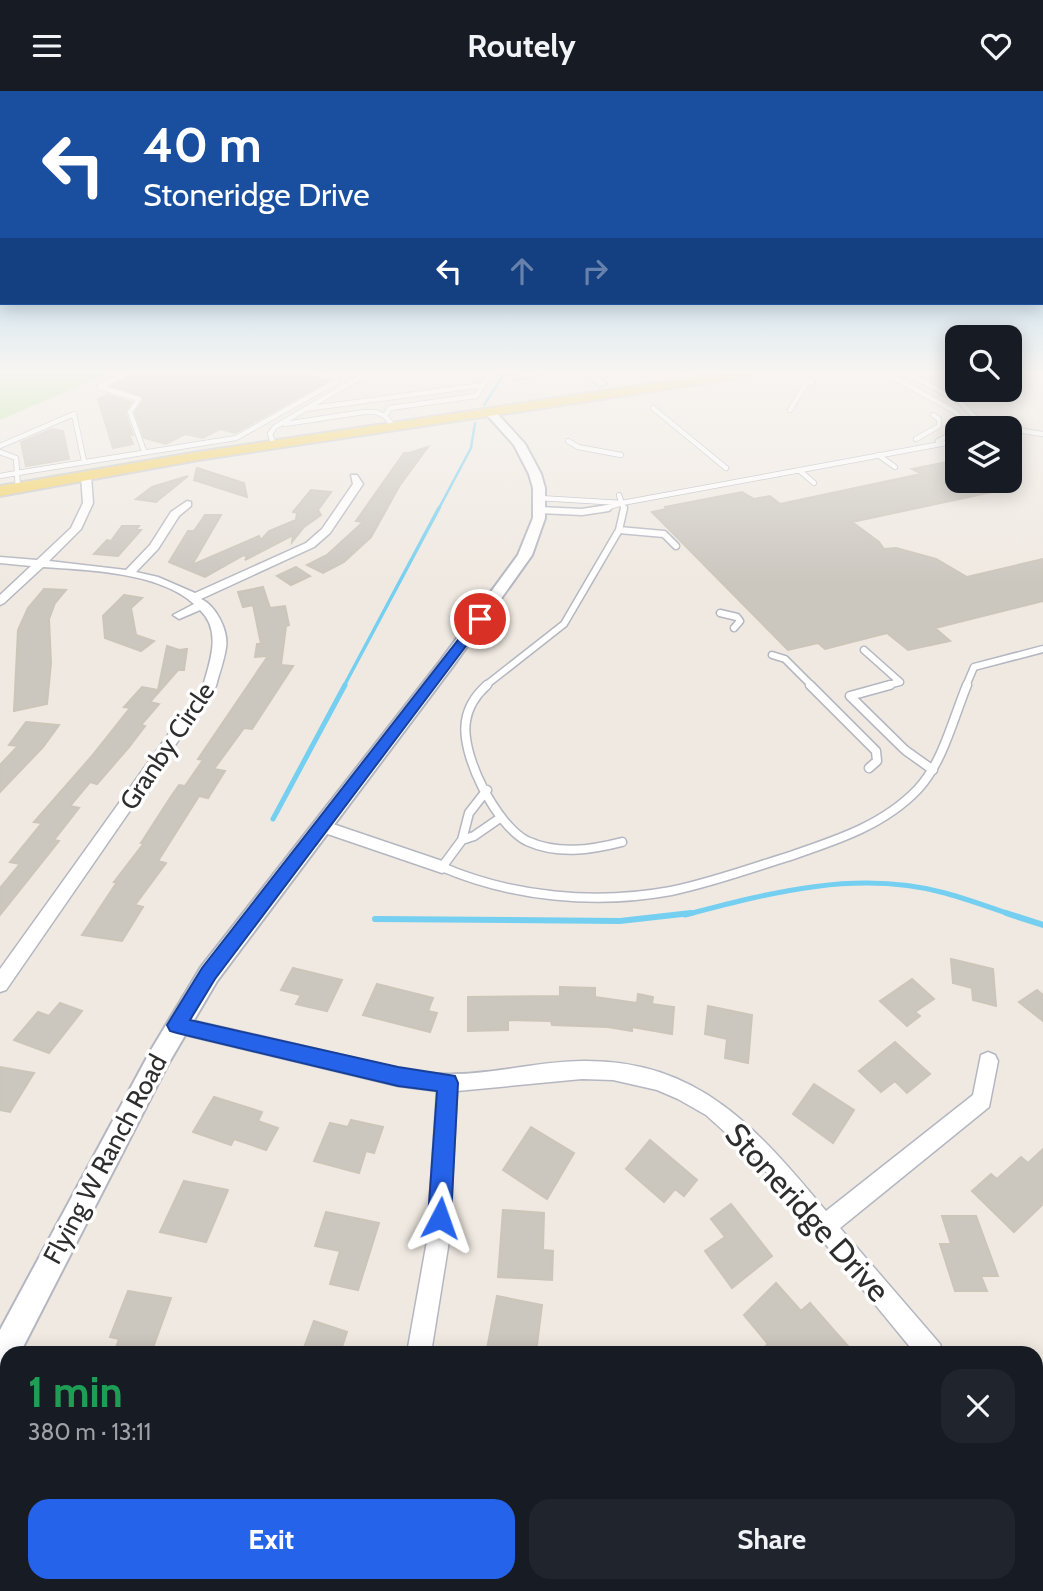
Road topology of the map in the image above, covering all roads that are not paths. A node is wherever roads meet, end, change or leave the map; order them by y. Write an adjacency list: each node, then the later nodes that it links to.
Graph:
1 (81, 443): 19 (lane)
2 (141, 443): 12 (lane)
3 (196, 443): 12 (lane)
4 (284, 443): 10 (main road)
5 (516, 443): 29 (street, Flying W Ranch Road)
6 (571, 443): 14 (lane)
7 (696, 443): 18 (lane)
8 (934, 443): 11 (lane)
9 (945, 443): 11 (lane)
10 (274, 445): 16 (main road)
11 (929, 446): 15 (lane)
12 (144, 451): 16 (lane)
13 (0, 452): 21 (lane)
14 (621, 455)
15 (878, 455): 17 (lane); 20 (lane)
16 (108, 465): 19 (main road)
17 (895, 467)
18 (726, 468)
19 (85, 469): 21 (lane); 25 (main road); 33 (street)
20 (799, 470): 24 (lane); 27 (lane)
21 (17, 473): 22 (lane); 25 (lane)
22 (0, 476)
23 (354, 477): 35 (street)
24 (814, 483)
25 (18, 488): 26 (main road)
26 (0, 491)
27 (621, 499): 29 (lane); 29 (lane); 30 (lane)
28 (187, 504): 34 (street)
29 (539, 504): 47 (street, Flying W Ranch Road)
30 (620, 530): 31 (lane); 45 (lane)
31 (676, 546)
32 (0, 560): 33 (street)
33 (39, 564): 34 (street); 36 (street)
34 (129, 573): 35 (street)
35 (200, 600): 38 (street); 51 (street, Granby Circle)
36 (0, 601)
37 (720, 613): 39 (lane)
38 (179, 615)
39 (734, 628)
40 (1043, 649): 44 (lane)
41 (864, 650): 44 (lane)
42 (772, 655): 43 (lane)
43 (869, 768)
44 (933, 770): 50 (lane)
45 (486, 790): 46 (lane); 48 (lane)
46 (500, 818): 48 (lane); 49 (lane)
47 (321, 826): 50 (street); 52 (street, Flying W Ranch Road)
48 (462, 840): 50 (lane)
49 (622, 842)
50 (442, 866)
51 (0, 984)
52 (177, 1025): 54 (street, Stoneridge Drive); 56 (street, Flying W Ranch Road)
53 (988, 1061): 55 (street)
54 (447, 1083): 55 (street, Stoneridge Drive); 57 (street)
55 (825, 1226): 58 (street, Stoneridge Drive)
56 (7, 1346)
57 (420, 1346)
58 (925, 1346)

